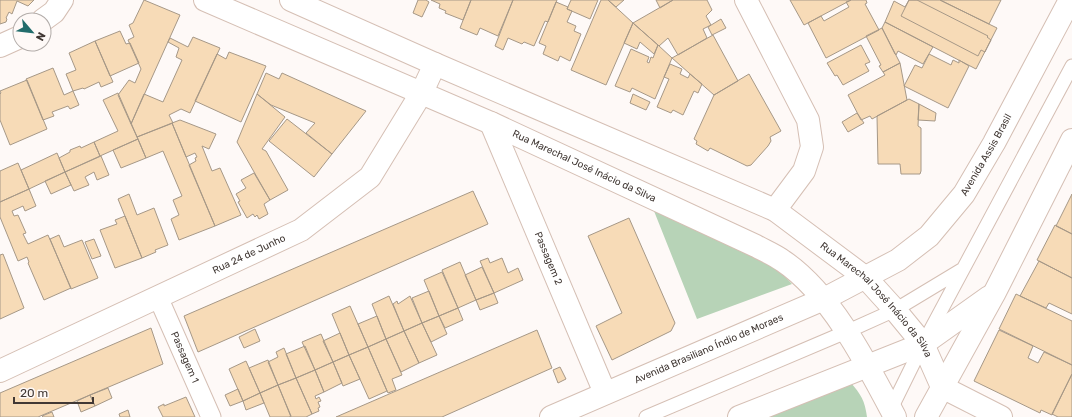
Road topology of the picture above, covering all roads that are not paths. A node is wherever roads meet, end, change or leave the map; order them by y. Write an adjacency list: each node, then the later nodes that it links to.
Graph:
1 (62, 0): 6 (main road)
2 (205, 0): 11 (main road, Rua Marechal José Inácio da Silva)
3 (291, 0): 9 (main road, Rua Marechal José Inácio da Silva)
4 (746, 0): 14 (main road)
5 (1070, 0): 16 (main road, Avenida Assis Brasil)
6 (52, 13)
7 (12, 41): 8 (main road)
8 (0, 46)
9 (435, 64): 11 (main road, Rua 24 de Junho); 14 (main road, Rua Marechal José Inácio da Silva)
10 (1072, 66): 15 (lane)
11 (422, 92): 12 (main road, Rua Marechal José Inácio da Silva); 18 (main road, Rua 24 de Junho)
12 (491, 123): 19 (main road, Rua Marechal José Inácio da Silva); 26 (main road, Passagem 2)
13 (1072, 140): 17 (main road)
14 (776, 210): 16 (main road, Rua Marechal José Inácio da Silva)
15 (963, 269): 20 (lane); 22 (lane)
16 (866, 278): 19 (main road, Avenida Brasiliano Índio de Moraes); 20 (main road, Rua Marechal José Inácio da Silva)
17 (994, 294): 22 (main road); 25 (main road)
18 (158, 297): 24 (main road, Rua 24 de Junho); 28 (street, Passagem 1)
19 (824, 299): 21 (main road, Rua Marechal José Inácio da Silva); 26 (main road, Avenida Brasiliano Índio de Moraes)
20 (896, 310): 21 (lane); 22 (main road, Rua Marechal José Inácio da Silva)
21 (846, 332): 23 (main road, Rua Marechal José Inácio da Silva); 31 (lane)
22 (923, 344): 23 (main road); 25 (main road, Rua Marechal José Inácio da Silva); 27 (lane)
23 (867, 366): 27 (main road, Rua Marechal José Inácio da Silva); 32 (main road)
24 (0, 371)
25 (942, 387): 33 (main road); 34 (main road)
26 (605, 393): 29 (main road, Avenida Brasiliano Índio de Moraes); 30 (lane)
27 (891, 414)
28 (210, 417)
29 (551, 417)
30 (573, 417)
31 (646, 417)
32 (739, 417)
33 (926, 417)
34 (1001, 417)

